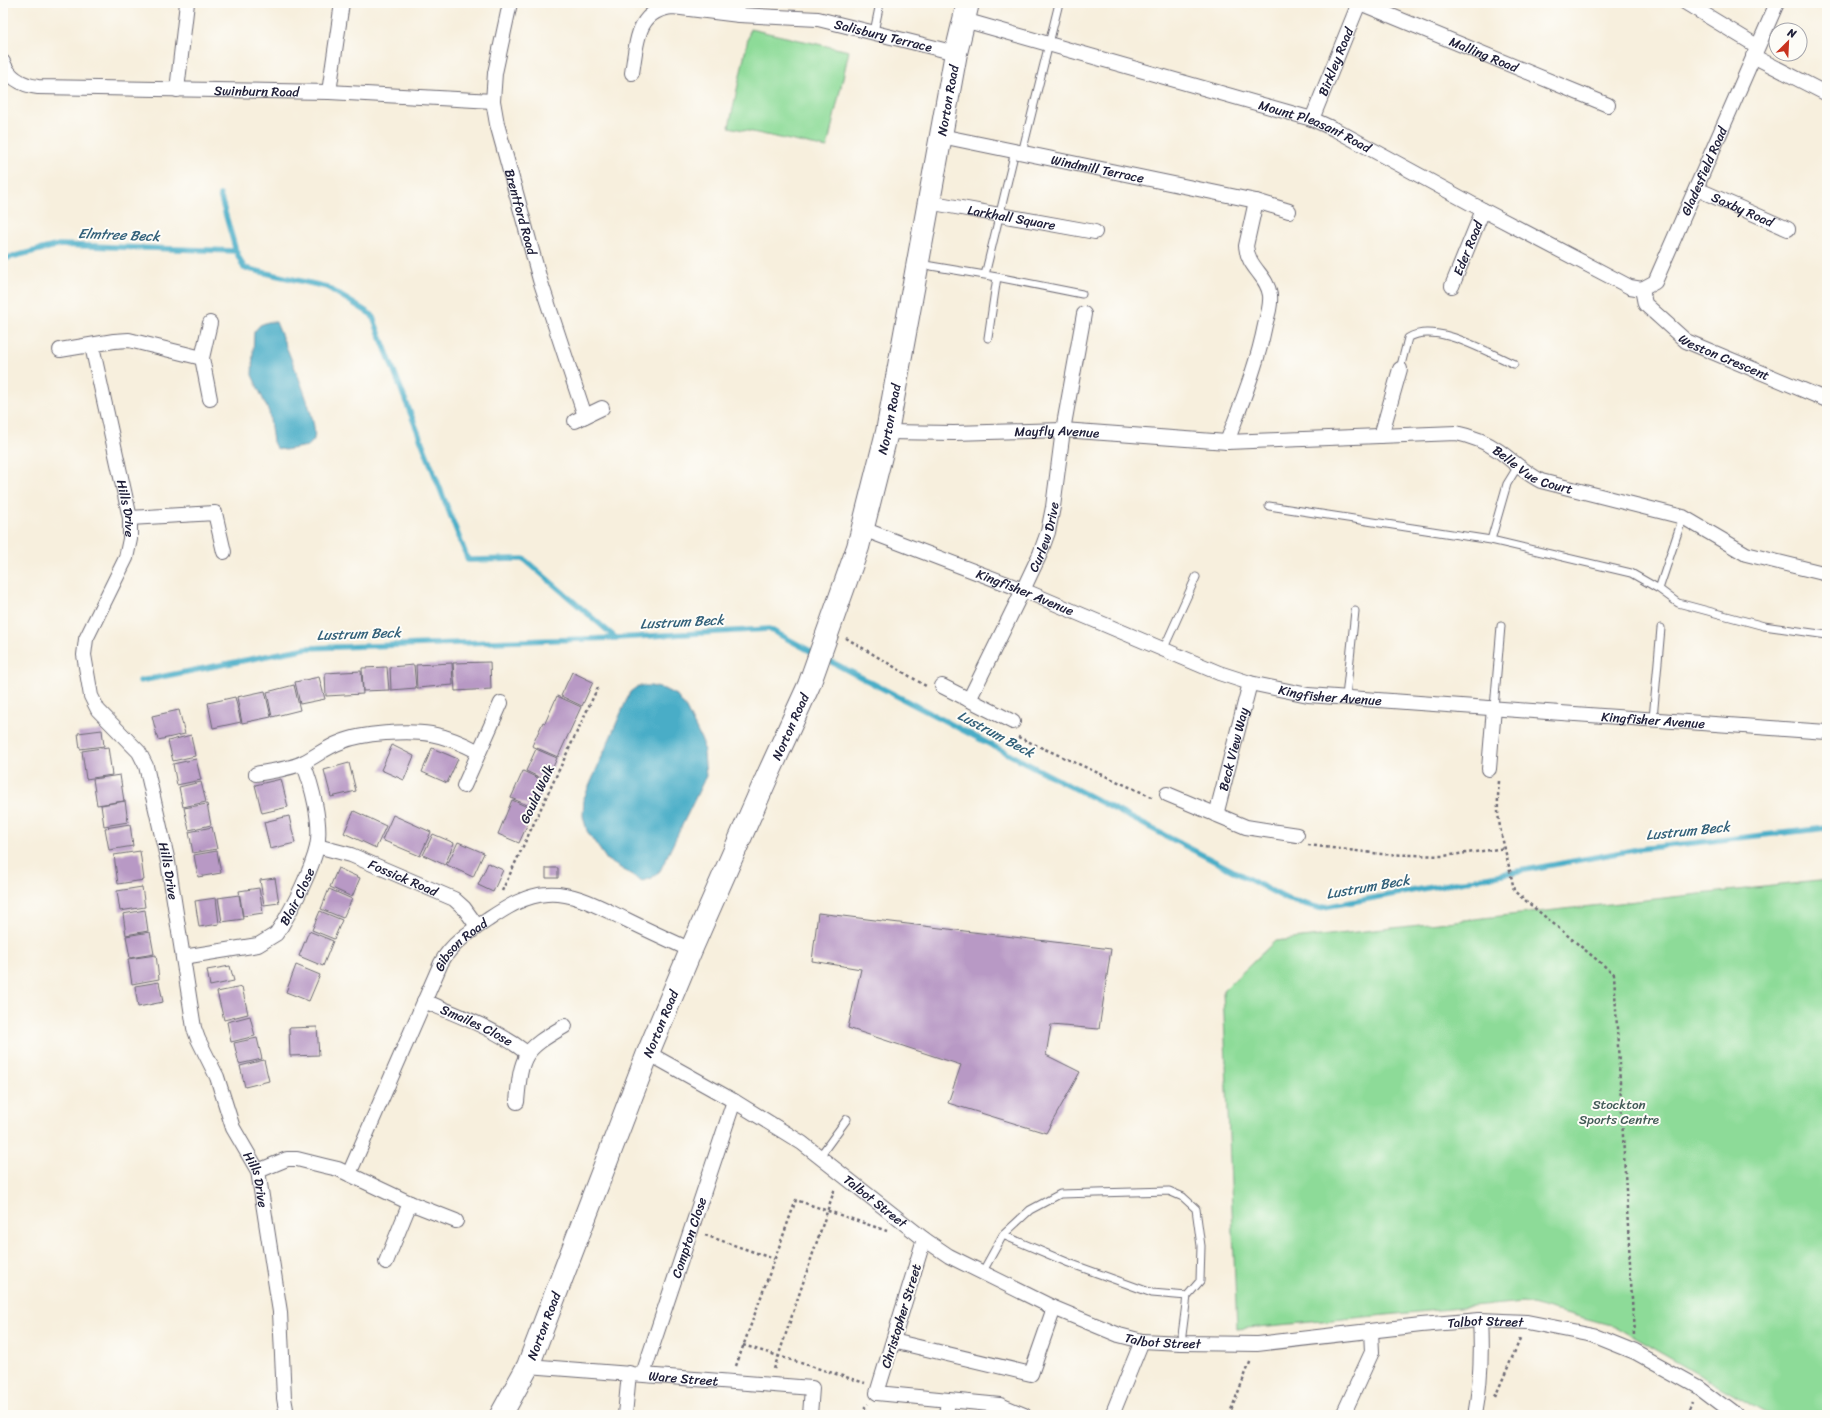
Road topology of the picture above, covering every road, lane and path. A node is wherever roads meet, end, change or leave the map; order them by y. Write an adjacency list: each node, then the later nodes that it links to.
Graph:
1 (187, 3): 17 (street)
2 (342, 3): 18 (street)
3 (510, 3): 20 (street, Brentford Road)
4 (880, 3): 11 (lane)
5 (1059, 3): 12 (lane)
6 (1360, 3): 21 (street, Malling Road); 22 (street, Birkley Road)
7 (1686, 3): 13 (street)
8 (1777, 3): 13 (street, Gladesfield Road)
9 (741, 9): 11 (street, Salisbury Terrace); 16 (street, Salisbury Terrace)
10 (966, 11): 12 (street, Mount Pleasant Road); 14 (main road, Norton Road)
11 (874, 32): 14 (street, Salisbury Terrace)
12 (1049, 43): 22 (street, Mount Pleasant Road); 24 (lane)
13 (1755, 51): 19 (street); 25 (street, Gladesfield Road)
14 (956, 53): 23 (main road, Norton Road)
15 (3, 62): 17 (street, Swinburn Road)
16 (632, 73)
17 (177, 90): 18 (street, Swinburn Road)
18 (329, 92): 20 (street, Swinburn Road)
19 (1827, 94)
20 (493, 101): 49 (street, Brentford Road)
21 (1608, 106)
22 (1312, 120): 28 (street, Mount Pleasant Road)
23 (941, 136): 24 (street, Windmill Terrace); 27 (main road, Norton Road)
24 (1018, 152): 26 (street, Windmill Terrace); 30 (lane)
25 (1697, 189): 31 (street, Saxby Road); 37 (street, Gladesfield Road)
26 (1256, 200): 29 (street, Windmill Terrace); 53 (street)
27 (928, 202): 30 (street, Larkhall Square); 33 (main road, Norton Road)
28 (1483, 210): 36 (street, Eder Road); 37 (street, Mount Pleasant Road)
29 (1289, 211)
30 (1000, 215): 32 (street, Larkhall Square); 34 (lane)
31 (1788, 229)
32 (1095, 232)
33 (917, 264): 34 (lane); 51 (main road, Norton Road)
34 (985, 275): 35 (lane)
35 (997, 277): 38 (lane); 41 (lane)
36 (1452, 286)
37 (1642, 289): 48 (street, Weston Crescent)
38 (1082, 294)
39 (1084, 314): 50 (street, Curlew Drive)
40 (210, 323): 44 (street)
41 (988, 338)
42 (92, 346): 43 (street); 44 (street); 57 (street, Hills Drive)
43 (60, 350)
44 (202, 358): 47 (street)
45 (1514, 364): 46 (lane)
46 (1400, 368): 52 (street)
47 (210, 399)
48 (1827, 400)
49 (602, 408)
50 (1062, 430): 51 (street, Mayfly Avenue); 53 (street, Mayfly Avenue); 64 (street, Curlew Drive)
51 (887, 432): 58 (main road, Norton Road)
52 (1381, 436): 53 (street, Belle Vue Court); 54 (street, Belle Vue Court)
53 (1227, 442)
54 (1518, 466): 56 (street, Belle Vue Court); 59 (lane)
55 (1269, 506): 59 (lane)
56 (1683, 517): 61 (street, Belle Vue Court); 63 (lane)
57 (130, 518): 60 (street); 93 (street, Hills Drive)
58 (863, 529): 64 (street, Kingfisher Avenue); 92 (main road, Norton Road)
59 (1491, 540): 63 (lane)
60 (224, 552)
61 (1827, 574)
62 (1196, 577): 69 (lane)
63 (1659, 589): 68 (lane)
64 (1023, 590): 69 (street, Kingfisher Avenue); 74 (street, Curlew Drive)
65 (1354, 611): 73 (lane)
66 (1501, 626): 76 (lane)
67 (1661, 628): 77 (lane)
68 (1827, 635)
69 (1164, 650): 70 (street, Kingfisher Avenue)
70 (1250, 683): 73 (street, Kingfisher Avenue); 86 (street, Beck View Way)
71 (598, 685): 90 (path, Gould Walk)
72 (942, 686): 74 (street)
73 (1346, 697): 76 (street, Kingfisher Avenue)
74 (969, 700): 78 (street)
75 (501, 703): 80 (street)
76 (1494, 708): 77 (street, Kingfisher Avenue); 82 (street)
77 (1653, 719): 79 (street, Kingfisher Avenue)
78 (1013, 722)
79 (1827, 732)
80 (479, 752): 81 (street); 84 (street)
81 (302, 763): 83 (street); 88 (street, Blair Close)
82 (1489, 769): 89 (path)
83 (256, 774)
84 (464, 786)
85 (1168, 794): 86 (street)
86 (1216, 815): 87 (street)
87 (1300, 840): 89 (path)
88 (317, 846): 91 (street, Fossick Road); 93 (street, Blair Close)
89 (1506, 848): 124 (path)
90 (502, 910): 91 (street, Gibson Road); 92 (street, Gibson Road)
91 (477, 926): 94 (street, Gibson Road)
92 (691, 950): 97 (main road, Norton Road)
93 (183, 957): 102 (street, Hills Drive)
94 (424, 1001): 96 (street, Smailes Close); 104 (street, Gibson Road)
95 (565, 1026): 96 (street, Smailes Close)
96 (527, 1053): 99 (street, Smailes Close)
97 (648, 1053): 98 (street, Talbot Street); 126 (main road, Norton Road)
98 (734, 1101): 101 (street, Talbot Street); 108 (street, Compton Close)
99 (517, 1102)
100 (847, 1119): 101 (lane)
101 (820, 1156): 103 (street, Talbot Street)
102 (258, 1171): 104 (street); 133 (street, Hills Drive)
103 (841, 1172): 106 (path); 110 (street, Talbot Street)
104 (349, 1174): 105 (street)
105 (410, 1203): 107 (street); 112 (street)
106 (827, 1212): 110 (path); 111 (path); 125 (path)
107 (456, 1221)
108 (691, 1230): 111 (path); 127 (street, Compton Close)
109 (1003, 1235): 113 (lane); 114 (lane); 114 (lane)
110 (920, 1236): 113 (street, Talbot Street); 119 (street, Christopher Street)
111 (774, 1259): 123 (path)
112 (386, 1262)
113 (982, 1273): 115 (street, Talbot Street)
114 (1187, 1296): 121 (lane)
115 (1054, 1308): 119 (street); 120 (street, Talbot Street)
116 (1480, 1320): 117 (street, Talbot Street); 118 (street, Talbot Street); 142 (street)
117 (1527, 1322): 124 (street, Talbot Street); 142 (path)
118 (1371, 1331): 122 (street, Talbot Street); 141 (street)
119 (893, 1341): 130 (street, Christopher Street)
120 (1142, 1341): 121 (street, Talbot Street); 139 (street)
121 (1182, 1343): 122 (street, Talbot Street)
122 (1257, 1344): 140 (path)
123 (743, 1345): 125 (path); 128 (path)
124 (1635, 1352): 132 (street, Talbot Street)
125 (778, 1356): 129 (path); 130 (path)
126 (528, 1366): 127 (street, Ware Street); 134 (main road, Norton Road)
127 (636, 1373): 128 (street, Ware Street); 135 (street, Compton Close)
128 (730, 1381): 129 (street, Ware Street)
129 (768, 1384): 136 (street, Ware Street)
130 (878, 1391): 131 (street)
131 (948, 1401): 137 (street); 138 (street)
132 (1730, 1413)
133 (287, 1415)
134 (501, 1415)
135 (625, 1415)
136 (810, 1415)
137 (946, 1415)
138 (1024, 1415)
139 (1112, 1415)
140 (1229, 1415)
141 (1343, 1415)
142 (1475, 1415)
143 (1551, 1415): 144 (path)
144 (1561, 1415)

